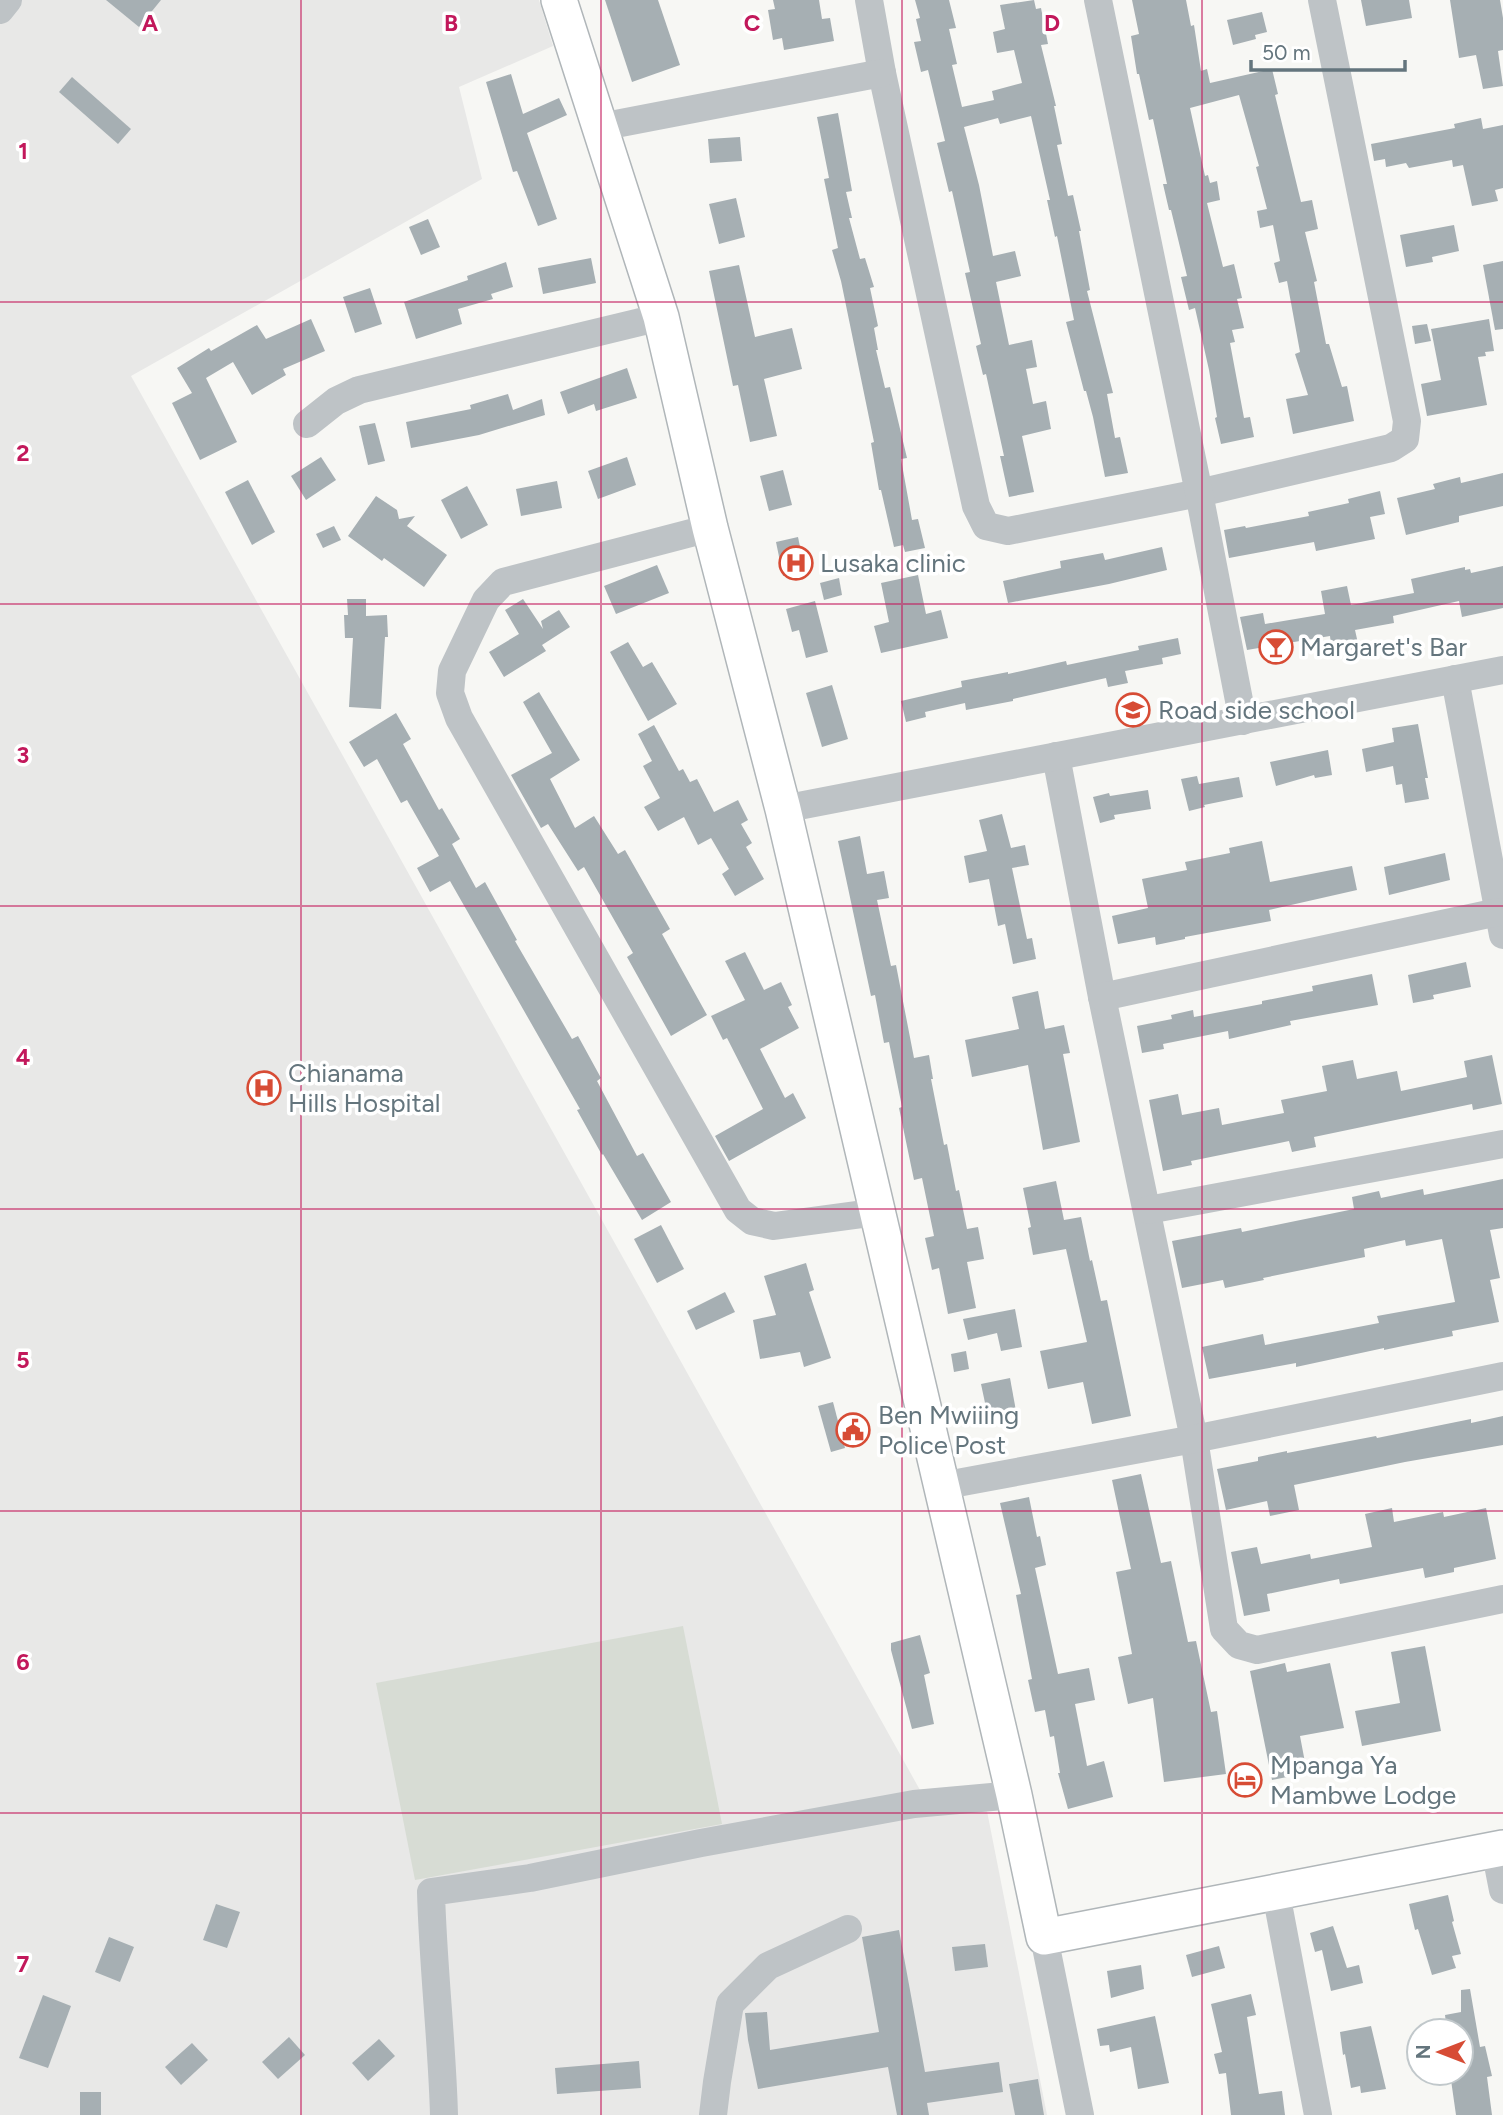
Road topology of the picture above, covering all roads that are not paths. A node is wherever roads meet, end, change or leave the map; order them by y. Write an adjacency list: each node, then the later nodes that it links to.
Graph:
1 (8, 0): 6 (street)
2 (559, 0): 8 (main road)
3 (869, 0): 7 (street)
4 (1098, 0): 11 (street)
5 (1322, 0): 11 (street)
6 (0, 10)
7 (882, 73): 8 (street); 11 (street)
8 (600, 127): 9 (main road)
9 (661, 317): 10 (street); 12 (main road)
10 (307, 424)
11 (1199, 493): 15 (street)
12 (710, 528): 17 (main road); 22 (street)
13 (1503, 670): 14 (street)
14 (1455, 679): 15 (street); 18 (street)
15 (1243, 721): 16 (street)
16 (1056, 756): 17 (street); 19 (street)
17 (783, 809): 22 (main road)
18 (1501, 923): 19 (street)
19 (1102, 997): 21 (street)
20 (1503, 1144): 21 (street)
21 (1148, 1210): 24 (street)
22 (878, 1212): 25 (main road)
23 (1503, 1376): 24 (street)
24 (1194, 1439): 25 (street); 26 (street)
25 (941, 1486): 27 (main road)
26 (1503, 1599)
27 (1014, 1795): 32 (main road); 33 (street)
28 (1499, 1848): 29 (street); 30 (main road)
29 (1503, 1890)
30 (1276, 1893): 32 (main road); 36 (street)
31 (848, 1929): 34 (street)
32 (1044, 1937): 35 (street)
33 (444, 2115)
34 (713, 2115)
35 (1080, 2115)
36 (1318, 2115)

